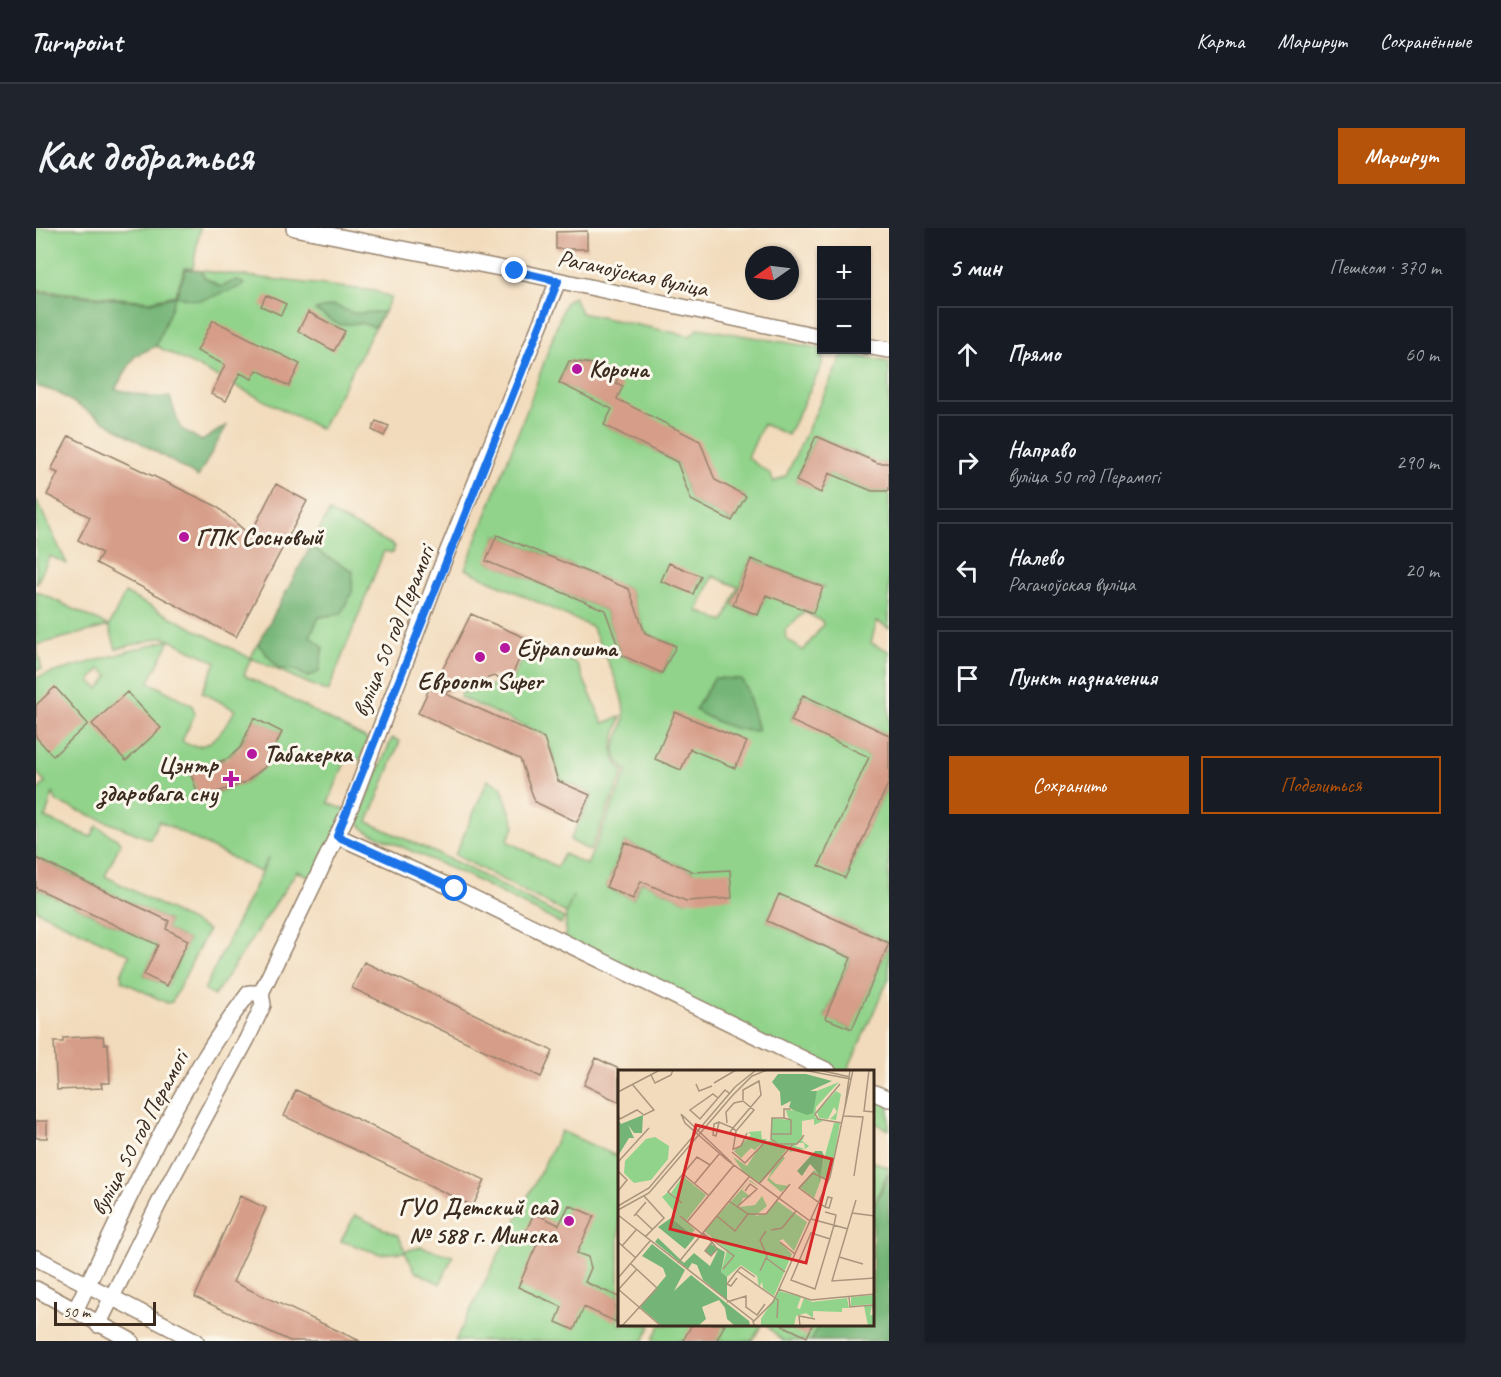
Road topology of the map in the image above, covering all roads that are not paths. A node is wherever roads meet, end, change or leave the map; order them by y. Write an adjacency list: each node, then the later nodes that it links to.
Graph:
1 (294, 228): 2 (street, Рагачоўская вуліца)
2 (558, 281): 3 (street, Рагачоўская вуліца); 6 (street, вуліца 50 год Перамогі)
3 (817, 336)
4 (871, 347): 5 (street)
5 (889, 350)
6 (337, 836): 7 (street, вуліца 50 год Перамогі); 8 (street)
7 (261, 993): 12 (street, вуліца 50 год Перамогі); 14 (street, вуліца 50 год Перамогі)
8 (826, 1070)
9 (874, 1092): 10 (street)
10 (889, 1099)
11 (36, 1258): 12 (street)
12 (87, 1286): 14 (street); 15 (street, вуліца 50 год Перамогі)
13 (36, 1289): 15 (street)
14 (111, 1297): 16 (street, вуліца 50 год Перамогі); 18 (street)
15 (75, 1311): 16 (street)
16 (98, 1325): 17 (street)
17 (131, 1341)
18 (196, 1341)

